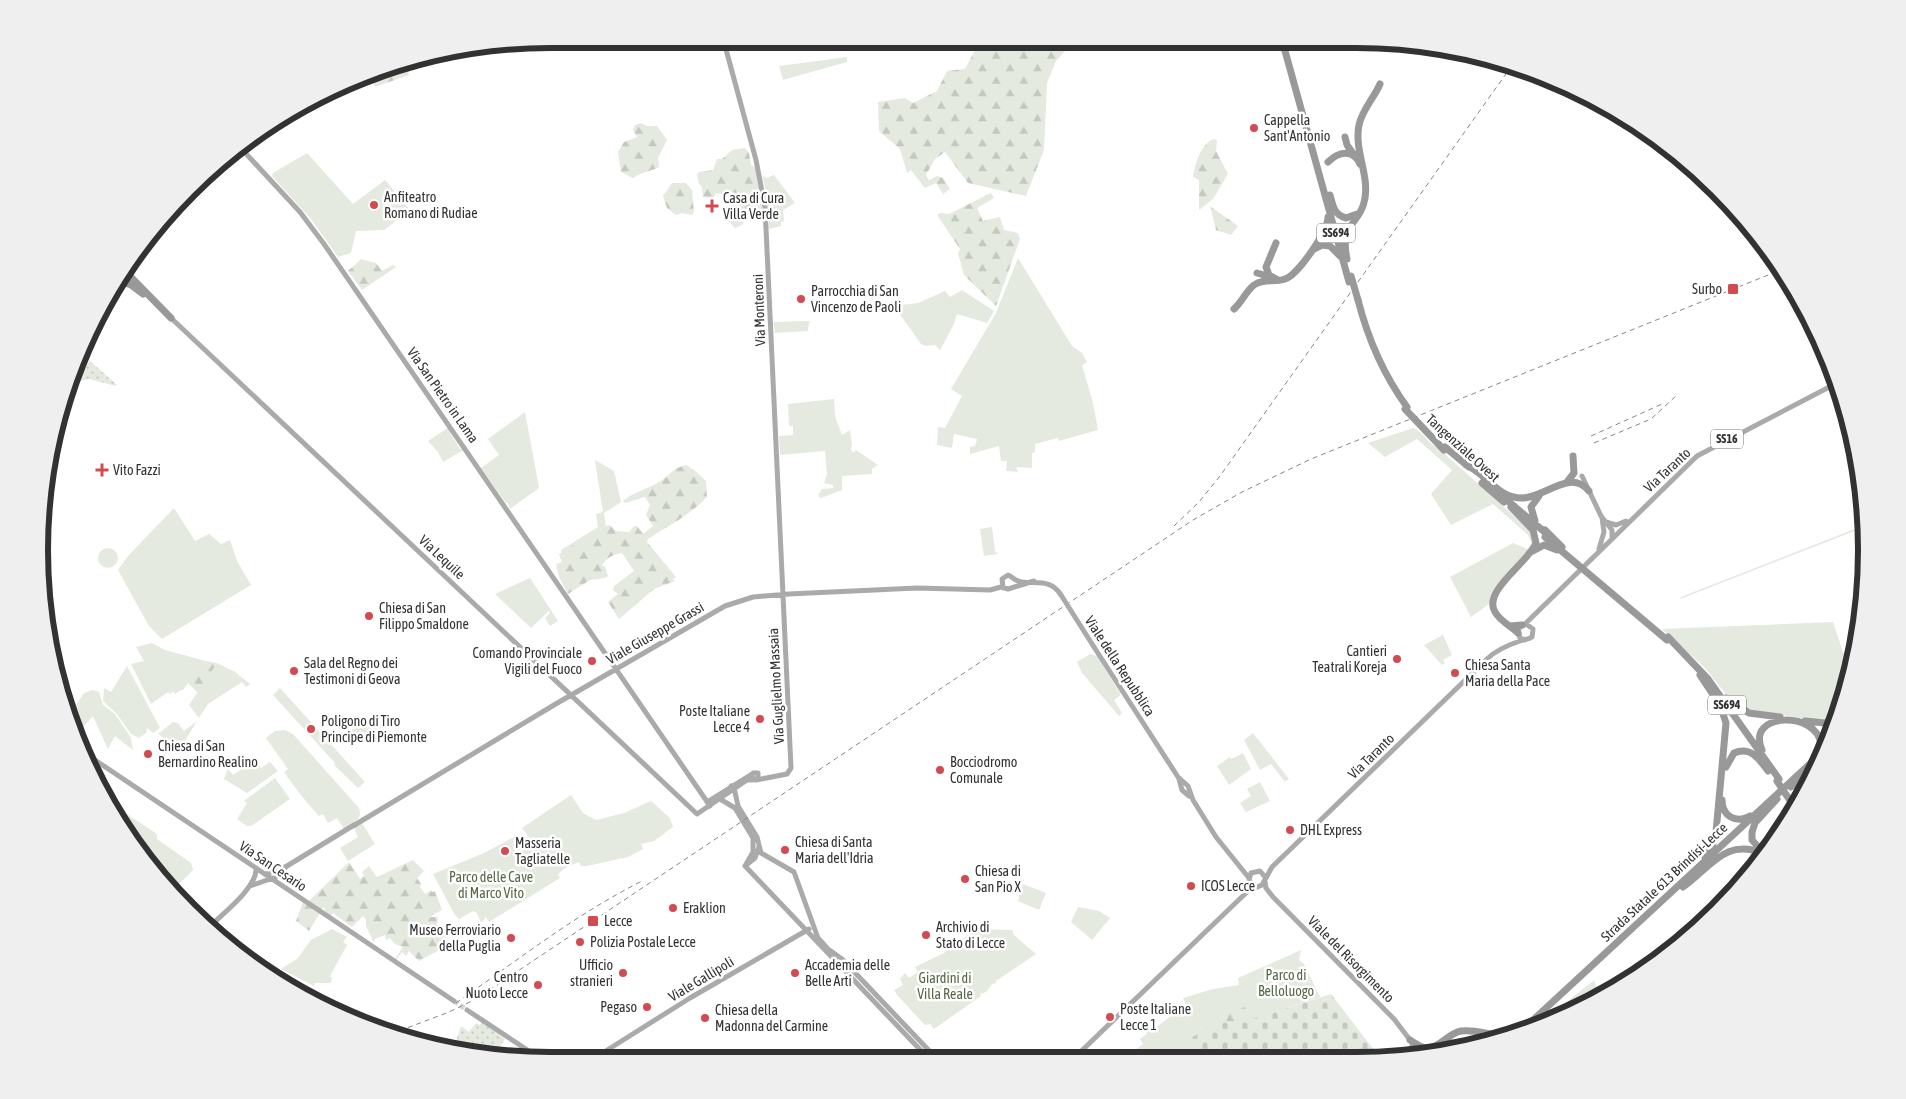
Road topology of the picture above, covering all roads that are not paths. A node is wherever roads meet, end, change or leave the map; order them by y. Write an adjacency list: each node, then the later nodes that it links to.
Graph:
1 (726, 48): 43 (main road, Via Monteroni)
2 (1286, 48): 9 (highway, Tangenziale Ovest / SS694)
3 (1380, 84): 4 (highway)
4 (1358, 146): 6 (highway); 8 (highway)
5 (244, 151): 59 (main road, Via San Pietro in Lama)
6 (1356, 157): 7 (highway); 8 (highway)
7 (1328, 162)
8 (1362, 170): 11 (highway)
9 (1323, 182): 10 (highway, Tangenziale Ovest / SS694); 11 (highway); 16 (highway, Tangenziale Ovest / SS694)
10 (1324, 192): 13 (highway); 16 (highway, Tangenziale Ovest / SS694)
11 (1361, 210): 16 (highway)
12 (1276, 243): 18 (highway)
13 (1310, 252): 16 (highway); 18 (highway)
14 (1256, 274): 18 (highway)
15 (129, 275): 22 (highway)
16 (1350, 277): 24 (highway, Tangenziale Ovest / SS694, bridge)
17 (127, 279): 20 (highway)
18 (1270, 279): 21 (highway)
19 (125, 283): 20 (highway)
20 (143, 294): 22 (highway)
21 (1234, 309)
22 (172, 318): 61 (main road, Via Lequile)
23 (1831, 386): 33 (main road, Via Taranto / SS16)
24 (1444, 449): 26 (highway, Tangenziale Ovest / SS694); 31 (highway, Tangenziale Ovest / SS694)
25 (1573, 456): 28 (highway)
26 (1466, 465): 30 (highway); 36 (highway, Tangenziale Ovest / SS694)
27 (1582, 476): 28 (highway); 29 (main road)
28 (1571, 481): 29 (highway); 30 (highway)
29 (1589, 491): 32 (main road)
30 (1543, 493): 36 (highway)
31 (1511, 507): 36 (highway, Tangenziale Ovest / SS694); 38 (highway)
32 (1601, 516): 34 (main road); 35 (main road)
33 (1633, 517): 34 (main road); 37 (main road, Via Taranto / SS16)
34 (1605, 522): 37 (main road)
35 (1604, 532): 37 (main road); 39 (main road)
36 (1547, 535): 40 (highway, Tangenziale Ovest / SS694, bridge); 55 (highway, Tangenziale Ovest / SS694, bridge)
37 (1612, 537): 39 (main road, Via Taranto / SS16)
38 (1531, 552): 40 (highway, bridge); 52 (highway)
39 (1596, 554): 50 (main road, Via Taranto / SS16)
40 (1578, 565): 55 (highway, Tangenziale Ovest / SS694, bridge)
41 (1002, 579): 42 (main road, Viale Giuseppe Grassi); 45 (main road); 47 (main road, Viale Giuseppe Grassi)
42 (1014, 579): 44 (main road, Viale della Repubblica); 46 (main road)
43 (782, 581): 48 (main road, Via Monteroni); 49 (main road, Via Monteroni)
44 (1034, 581): 46 (main road); 83 (main road, Viale della Repubblica, bridge)
45 (1003, 587): 46 (main road, Viale Giuseppe Grassi); 47 (main road, Viale Giuseppe Grassi)
46 (1013, 587)
47 (981, 589): 48 (main road, Viale Giuseppe Grassi)
48 (784, 594): 49 (main road, Viale Giuseppe Grassi); 69 (main road, Via Guglielmo Massaia)
49 (777, 595): 59 (main road, Viale Giuseppe Grassi)
50 (1538, 610): 51 (main road, Via Taranto); 53 (main road, Via Taranto)
51 (1523, 625): 52 (highway); 53 (main road); 54 (main road, Via Taranto)
52 (1509, 626): 54 (highway)
53 (1532, 627): 56 (main road, Via Taranto)
54 (1518, 633): 56 (main road); 57 (main road, Via Taranto)
55 (1668, 639): 58 (highway, Tangenziale Ovest / SS694); 60 (highway, Tangenziale Ovest / SS694)
56 (1525, 640): 57 (main road, Via Taranto)
57 (1511, 646): 86 (main road, Via Taranto)
58 (1696, 665): 62 (highway); 68 (highway, Tangenziale Ovest / SS694)
59 (616, 668): 61 (main road, Viale Giuseppe Grassi); 79 (main road, Via San Pietro in Lama)
60 (1700, 675): 68 (highway, Tangenziale Ovest / SS694); 96 (highway)
61 (571, 695): 79 (main road, Via Lequile); 84 (main road, Viale Giuseppe Grassi)
62 (1827, 723)
63 (1820, 743): 68 (highway)
64 (1814, 756): 71 (highway)
65 (93, 759): 87 (main road, Via San Cesario)
66 (1811, 763): 71 (highway, Strada Statale 613 Brindisi-Lecce)
67 (1807, 772): 73 (highway, Strada Statale 613 Brindisi-Lecce)
68 (1773, 773): 76 (highway); 77 (highway, Tangenziale Ovest / SS694, bridge)
69 (756, 777): 72 (main road); 74 (main road)
70 (1804, 778): 73 (highway)
71 (1794, 779): 76 (highway, Strada Statale 613 Brindisi-Lecce)
72 (742, 783): 74 (main road); 78 (main road)
73 (1791, 787): 76 (highway, Strada Statale 613 Brindisi-Lecce)
74 (732, 788): 75 (main road); 78 (main road)
75 (720, 796): 79 (main road); 85 (main road)
76 (1776, 798): 81 (highway); 96 (highway, Strada Statale 613 Brindisi-Lecce)
77 (1792, 800)
78 (736, 801): 80 (main road)
79 (708, 804)
80 (759, 846): 85 (main road); 99 (main road)
81 (1760, 848)
82 (1758, 851): 96 (highway)
83 (1234, 859): 88 (main road, Viale della Repubblica); 91 (main road, Viale della Repubblica)
84 (287, 866): 89 (main road, Viale Giuseppe Grassi); 92 (main road, Viale Giuseppe Grassi)
85 (745, 866): 100 (main road)
86 (1272, 867): 88 (main road, Via Taranto); 94 (main road, Via Taranto)
87 (256, 868): 90 (main road, Via San Cesario); 93 (main road)
88 (1257, 871): 91 (main road); 94 (main road, Viale della Repubblica)
89 (274, 872): 90 (main road, Viale Giuseppe Grassi); 92 (main road)
90 (264, 874): 92 (main road, Via San Cesario); 93 (main road, Viale Giuseppe Grassi)
91 (1249, 878): 95 (main road, Viale della Repubblica)
92 (273, 879): 93 (main road); 101 (main road, Via San Cesario)
93 (257, 880): 98 (main road)
94 (1265, 880): 95 (main road, Via Taranto); 97 (main road, Viale del Risorgimento)
95 (1256, 887): 97 (main road, Viale del Risorgimento); 117 (main road)
96 (1679, 887): 102 (highway, Strada Statale 613 Brindisi-Lecce); 104 (highway, Strada Statale 613 Brindisi-Lecce)
97 (1273, 897): 108 (main road, Viale del Risorgimento)
98 (214, 922)
99 (814, 926): 100 (main road, Viale Gallipoli); 116 (main road)
100 (806, 930): 114 (main road, Viale Gallipoli); 115 (main road)
101 (452, 1000)
102 (1555, 1001): 105 (highway, Strada Statale 613 Brindisi-Lecce); 106 (highway)
103 (467, 1010): 113 (main road)
104 (1544, 1015)
105 (1536, 1018)
106 (1527, 1021)
107 (1488, 1033): 109 (highway)
108 (1410, 1040): 110 (highway); 111 (main road); 112 (main road, Viale del Risorgimento)
109 (1436, 1045)
110 (1424, 1047)
111 (1411, 1048)
112 (1416, 1048)
113 (528, 1051)
114 (603, 1052)
115 (922, 1052)
116 (930, 1052)
117 (1080, 1052)

